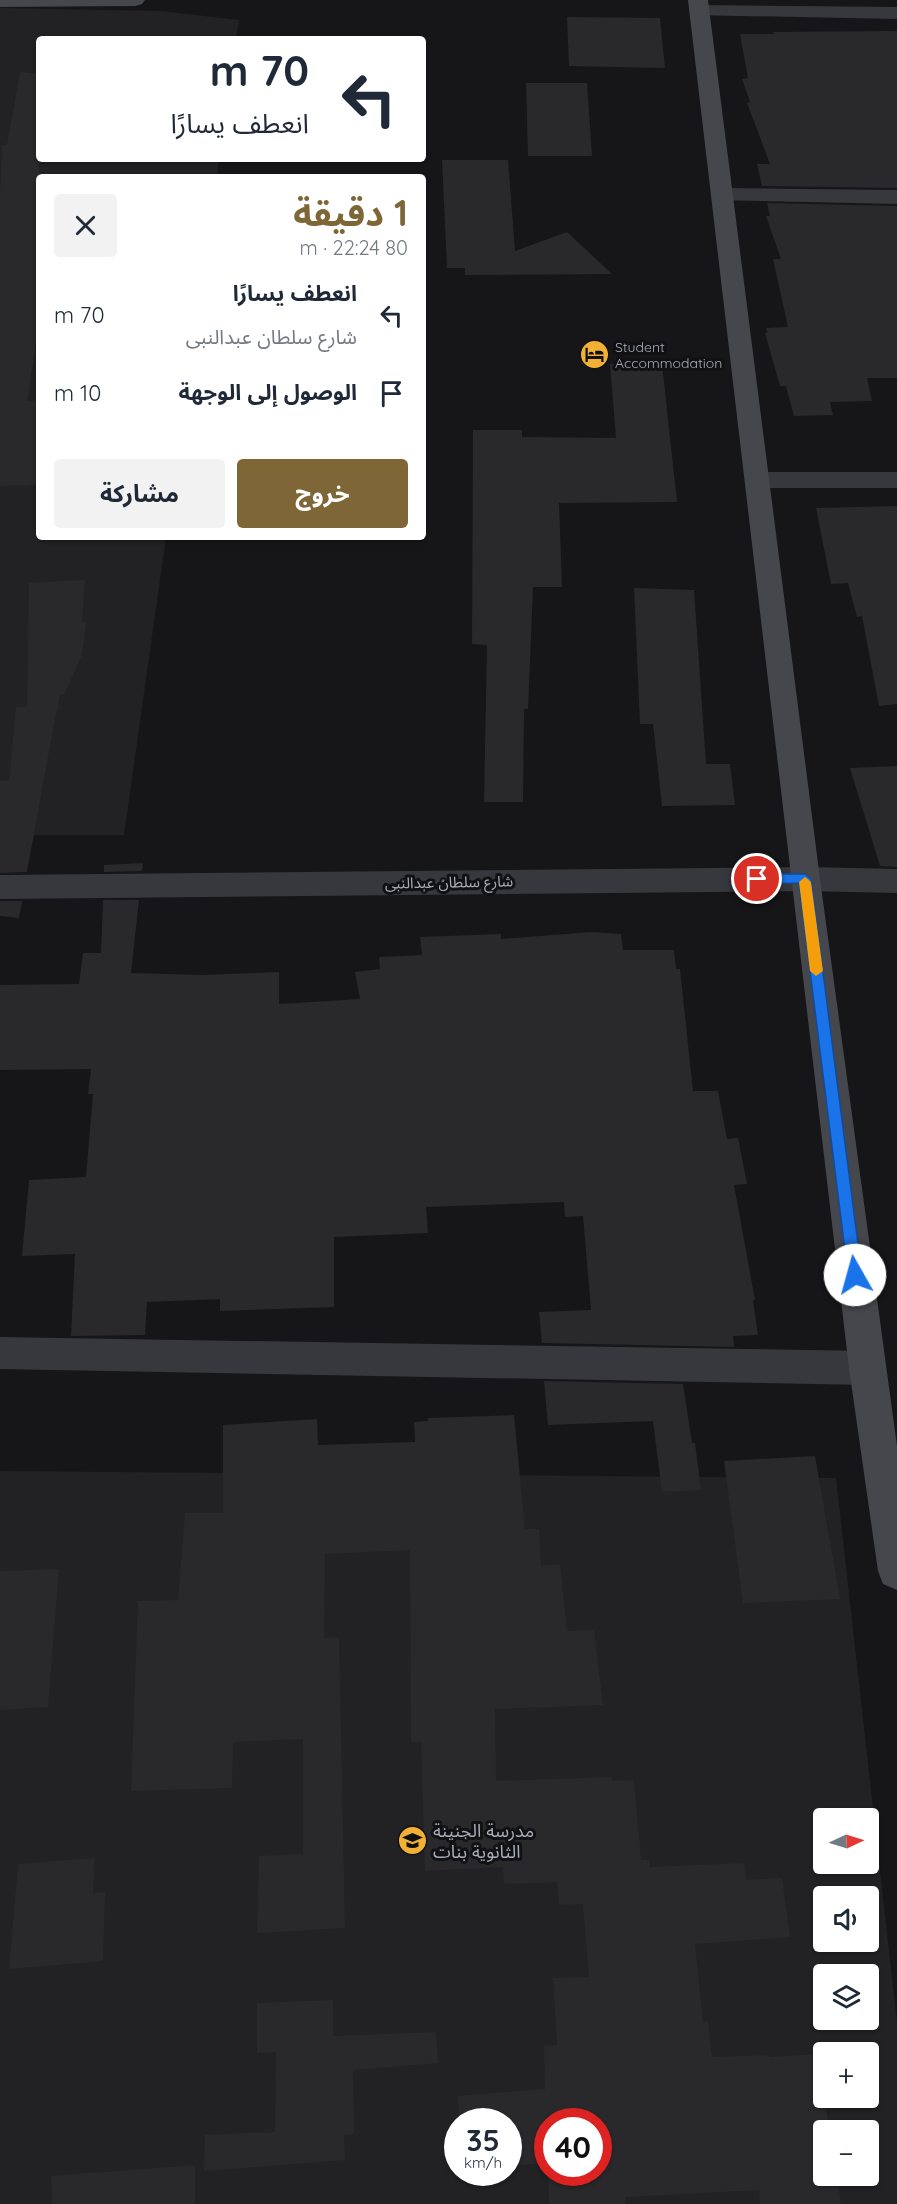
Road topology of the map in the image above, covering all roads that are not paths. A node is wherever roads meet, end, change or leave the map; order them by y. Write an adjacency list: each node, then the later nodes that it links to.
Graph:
1 (135, 0): 2 (street)
2 (0, 1)
3 (698, 6): 4 (street); 5 (street)
4 (897, 13)
5 (723, 195): 6 (street); 7 (street)
6 (897, 197)
7 (758, 480): 8 (street); 9 (street)
8 (897, 480)
9 (805, 879): 10 (street, شارع سلطان عبدالنبى); 11 (street, شارع سلطان عبدالنبى); 13 (street)
10 (897, 881)
11 (0, 887)
12 (0, 1353): 13 (street)
13 (867, 1368): 14 (street)
14 (897, 1571)

